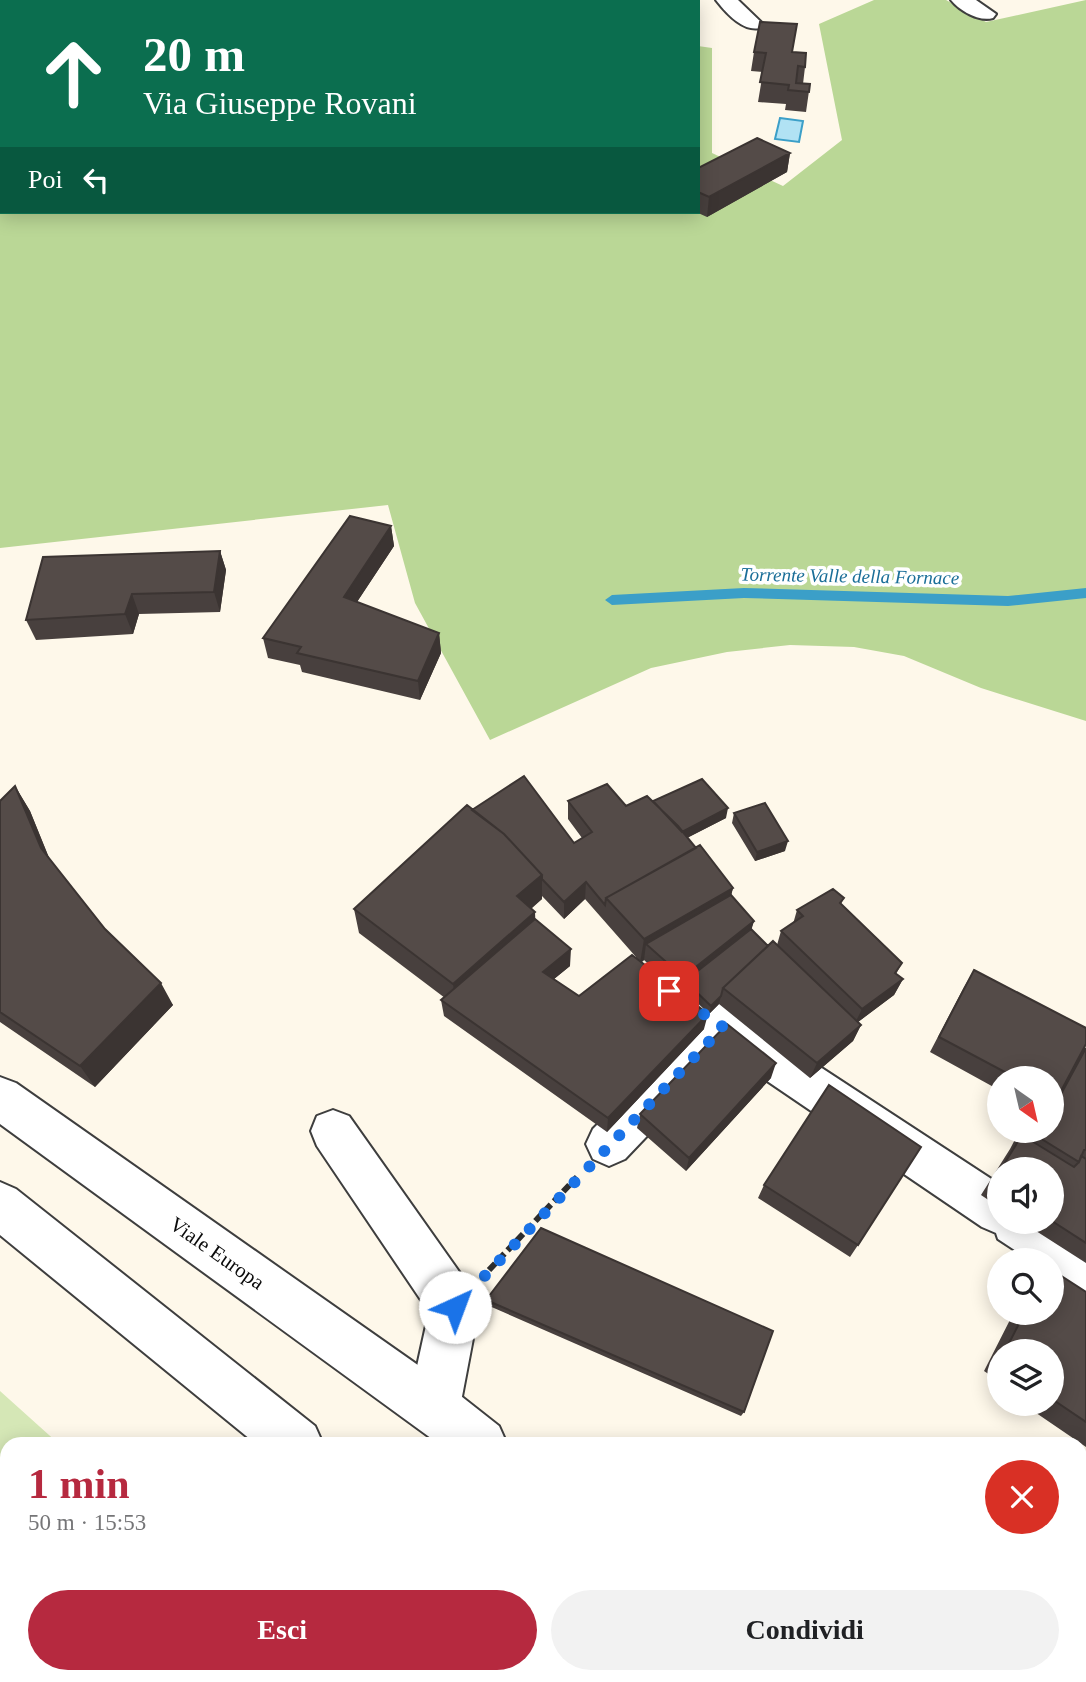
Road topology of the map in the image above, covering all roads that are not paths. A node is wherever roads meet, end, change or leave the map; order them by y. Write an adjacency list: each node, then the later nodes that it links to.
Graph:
1 (726, 0): 4 (street)
2 (961, 0): 3 (street)
3 (986, 14)
4 (753, 24)
5 (669, 991): 6 (street)
6 (723, 1027): 9 (street); 10 (street)
7 (0, 1098): 14 (street, Viale Europa)
8 (333, 1130): 14 (street)
9 (609, 1144)
10 (987, 1203)
11 (0, 1205): 15 (street)
12 (1033, 1234): 13 (street)
13 (1086, 1270)
14 (434, 1407): 16 (street, Viale Europa)
15 (288, 1437)
16 (472, 1437)

